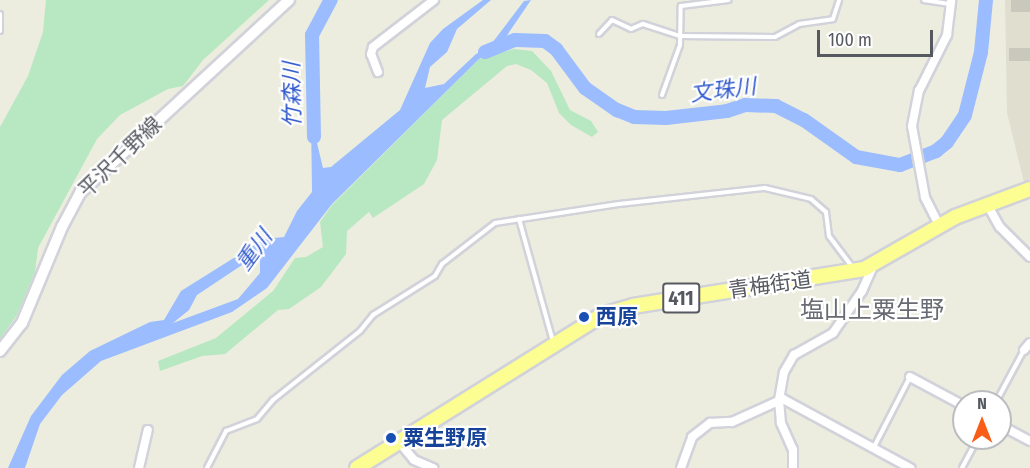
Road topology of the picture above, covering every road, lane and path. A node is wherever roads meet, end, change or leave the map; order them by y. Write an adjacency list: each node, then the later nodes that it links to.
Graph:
1 (289, 0): 23 (main road, 平沢千野線)
2 (434, 0): 11 (street)
3 (729, 0): 10 (lane)
4 (839, 0): 10 (lane)
5 (924, 0): 6 (lane)
6 (951, 2): 16 (street)
7 (0, 14): 8 (lane)
8 (0, 31)
9 (599, 34): 10 (lane)
10 (680, 36): 12 (lane)
11 (378, 72)
12 (662, 95)
13 (1030, 189): 14 (highway, 青梅街道 / 411)
14 (987, 204): 16 (highway, 青梅街道 / 411); 17 (street)
15 (519, 219): 19 (lane); 21 (lane); 35 (lane)
16 (939, 225): 18 (highway, 青梅街道 / 411)
17 (1030, 257)
18 (873, 266): 19 (highway, 青梅街道 / 411); 26 (street)
19 (855, 271): 21 (highway, 青梅街道 / 411)
20 (1030, 343): 22 (street)
21 (553, 344): 31 (highway, 青梅街道 / 411)
22 (1024, 350): 25 (lane)
23 (0, 351)
24 (910, 377): 27 (street); 32 (lane)
25 (1002, 390)
26 (779, 400): 32 (street); 38 (street); 39 (street)
27 (952, 400)
28 (148, 430): 34 (street)
29 (1012, 431): 30 (street)
30 (1030, 441)
31 (399, 442): 36 (highway, 青梅街道 / 411); 37 (street)
32 (874, 448): 40 (street)
33 (972, 450): 41 (lane)
34 (139, 468)
35 (207, 468)
36 (357, 468)
37 (433, 468)
38 (681, 468)
39 (793, 468)
40 (910, 468)
41 (962, 468)

